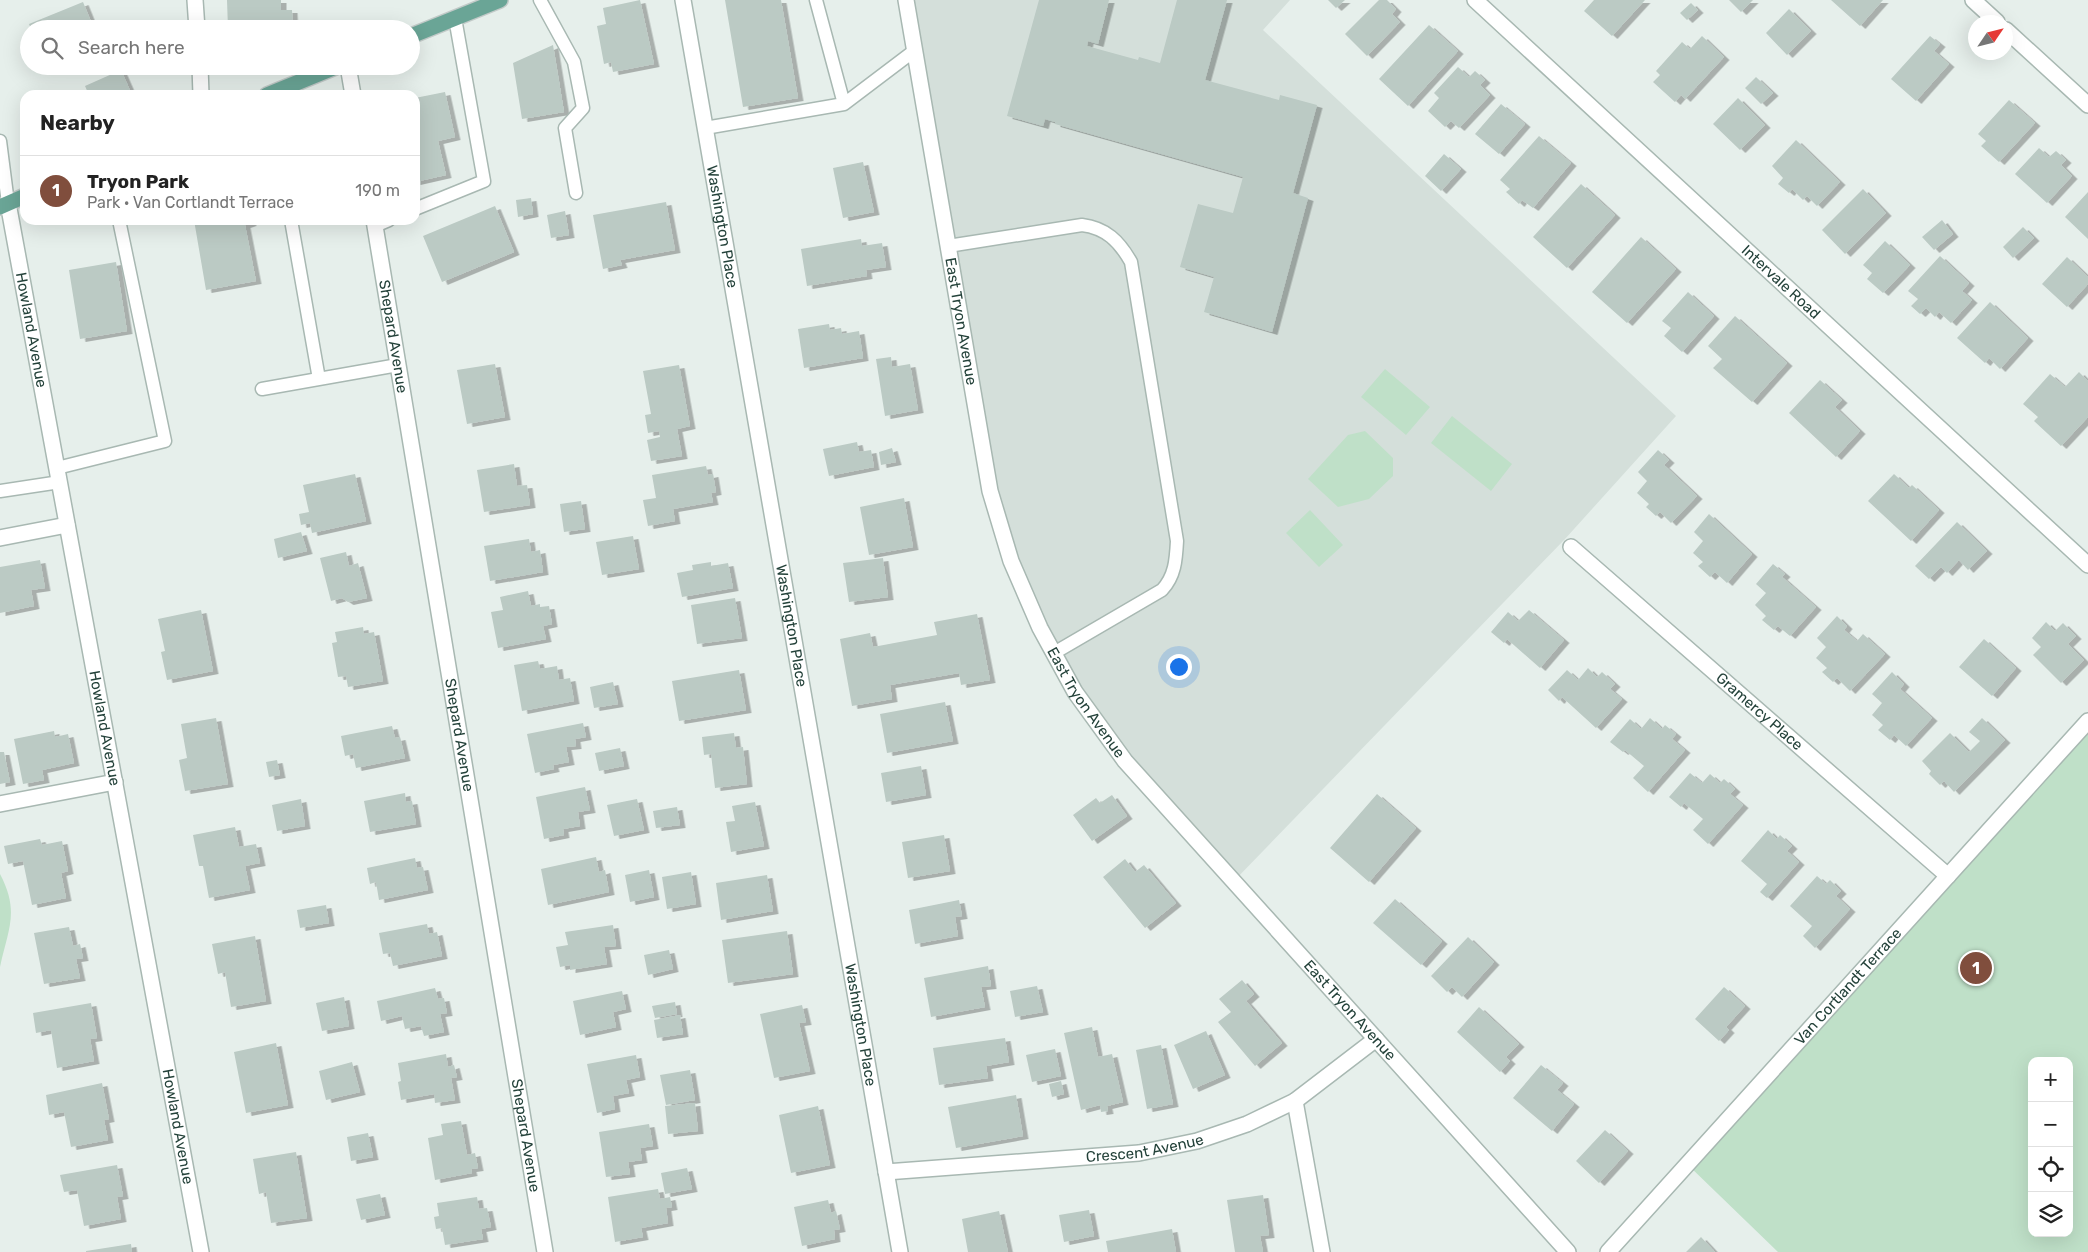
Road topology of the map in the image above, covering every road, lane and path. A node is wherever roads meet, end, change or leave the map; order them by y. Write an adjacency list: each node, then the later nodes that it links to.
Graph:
1 (195, 0): 11 (street)
2 (500, 0): 10 (main road)
3 (540, 0): 25 (lane)
4 (682, 0): 23 (street, Washington Place)
5 (816, 0): 21 (lane)
6 (906, 0): 14 (street, East Tryon Avenue)
7 (1475, 0): 41 (street, Intervale Road)
8 (1973, 0): 9 (street)
9 (1989, 15)
10 (455, 18): 12 (main road); 28 (lane)
11 (196, 20)
12 (420, 32)
13 (2013, 36): 22 (street)
14 (914, 51): 21 (lane); 32 (street, East Tryon Avenue)
15 (201, 75): 18 (street)
16 (316, 75): 19 (main road)
17 (350, 75): 20 (street)
18 (202, 90)
19 (280, 90)
20 (352, 90)
21 (844, 104): 23 (lane)
22 (2088, 105)
23 (705, 128): 49 (street, Washington Place)
24 (0, 141): 27 (lane)
25 (576, 193)
26 (20, 198): 27 (main road)
27 (4, 205): 36 (street, Howland Avenue)
28 (420, 207)
29 (120, 225): 36 (lane)
30 (292, 225): 34 (lane)
31 (379, 225): 33 (street, Shepard Avenue)
32 (948, 246): 42 (street, East Tryon Avenue); 42 (lane)
33 (398, 365): 34 (lane); 51 (street, Shepard Avenue)
34 (319, 379): 35 (lane)
35 (262, 389)
36 (58, 475): 37 (lane); 38 (street, Howland Avenue)
37 (0, 491)
38 (67, 525): 39 (street); 44 (street, Howland Avenue)
39 (0, 538)
40 (1571, 547): 46 (street, Gramercy Place)
41 (2088, 565)
42 (1054, 653): 47 (street, East Tryon Avenue)
43 (2088, 721): 46 (street, Van Cortlandt Terrace)
44 (115, 782): 45 (street); 50 (street, Howland Avenue)
45 (0, 804)
46 (1948, 876): 55 (street, Van Cortlandt Terrace)
47 (1376, 1039): 48 (street, Crescent Avenue); 54 (street, East Tryon Avenue)
48 (1295, 1101): 49 (street, Crescent Avenue); 53 (street)
49 (886, 1172): 52 (street, Washington Place)
50 (201, 1252)
51 (545, 1252)
52 (900, 1252)
53 (1322, 1252)
54 (1568, 1252)
55 (1608, 1252)

